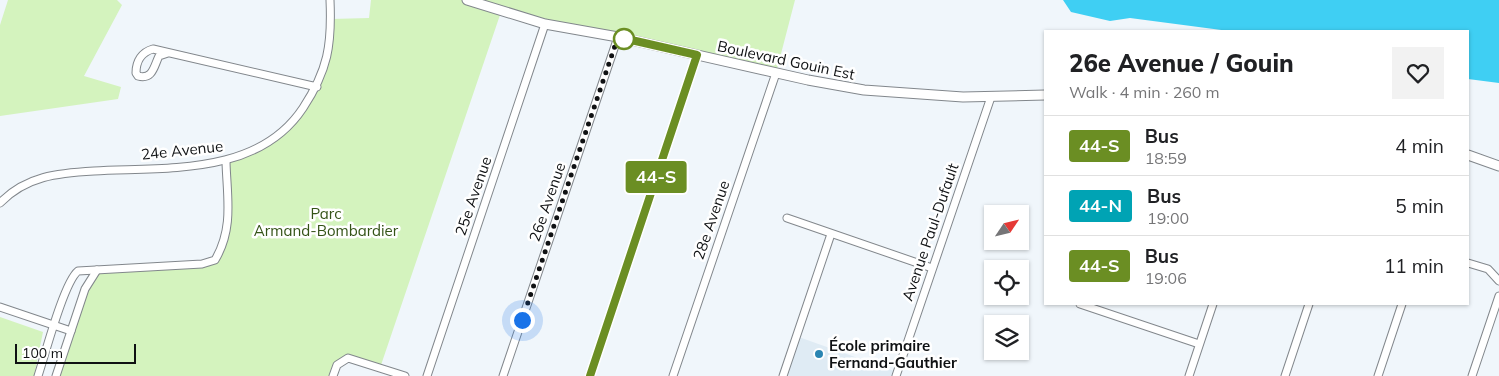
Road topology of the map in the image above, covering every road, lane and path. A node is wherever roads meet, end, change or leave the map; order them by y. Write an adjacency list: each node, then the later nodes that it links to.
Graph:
1 (330, 0): 8 (street, 24e Avenue)
2 (467, 0): 3 (street, Boulevard Gouin Est)
3 (546, 24): 4 (street, Boulevard Gouin Est); 34 (street, 25e Avenue)
4 (618, 37): 6 (street, Boulevard Gouin Est); 35 (street, 26e Avenue)
5 (168, 53): 5 (street); 8 (street)
6 (697, 55): 7 (street, Boulevard Gouin Est); 36 (street)
7 (776, 73): 10 (street, Boulevard Gouin Est); 37 (street, 28e Avenue)
8 (317, 87): 12 (street, 24e Avenue)
9 (1044, 95): 10 (street, Boulevard Gouin Est)
10 (991, 97): 18 (street, Avenue Paul-Dufault)
11 (1469, 155): 13 (street)
12 (226, 162): 14 (street, 24e Avenue); 19 (street)
13 (1499, 166)
14 (0, 203)
15 (787, 218): 16 (street)
16 (831, 234): 18 (street); 38 (street)
17 (1469, 263): 20 (street)
18 (932, 268): 39 (street, Avenue Paul-Dufault)
19 (97, 270): 27 (street); 28 (street)
20 (1499, 280)
21 (1499, 296): 43 (street)
22 (1083, 305): 29 (street)
23 (1213, 305): 29 (street)
24 (1309, 305): 41 (street)
25 (1402, 305): 42 (street)
26 (0, 308): 27 (street)
27 (55, 326): 28 (street); 30 (street)
28 (70, 331): 31 (street)
29 (1199, 344): 40 (street)
30 (38, 376)
31 (56, 376)
32 (333, 376): 33 (street)
33 (405, 376)
34 (427, 376)
35 (503, 376)
36 (590, 376)
37 (673, 376)
38 (783, 376)
39 (896, 376)
40 (1189, 376)
41 (1285, 376)
42 (1378, 376)
43 (1472, 376)

